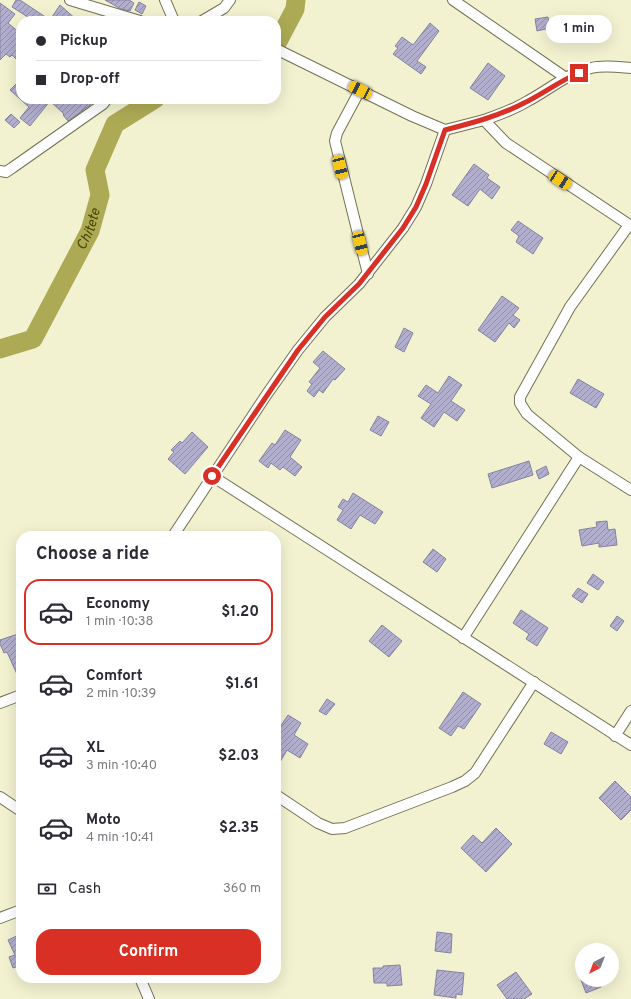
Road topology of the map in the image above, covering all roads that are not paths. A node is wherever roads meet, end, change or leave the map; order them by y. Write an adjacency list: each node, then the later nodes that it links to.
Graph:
1 (70, 0): 5 (street)
2 (165, 0): 6 (street)
3 (230, 0): 7 (street)
4 (453, 0): 10 (street)
5 (123, 16)
6 (172, 16)
7 (210, 16)
8 (281, 51): 11 (street)
9 (631, 68): 10 (street)
10 (566, 78): 13 (street)
11 (360, 90): 14 (street); 17 (street)
12 (103, 104): 15 (street)
13 (484, 120): 14 (street); 16 (street)
14 (445, 130): 17 (street)
15 (0, 171)
16 (630, 225): 18 (street)
17 (368, 274): 19 (street)
18 (579, 457): 20 (street); 22 (street)
19 (212, 476): 21 (street); 22 (street)
20 (631, 490)
21 (176, 531)
22 (463, 638): 23 (street)
23 (534, 682): 27 (street); 30 (street)
24 (16, 697): 25 (street)
25 (0, 703)
26 (631, 711): 27 (street)
27 (615, 736): 28 (street)
28 (631, 745)
29 (0, 796): 31 (street)
30 (281, 798)
31 (16, 807)
32 (16, 912): 33 (street)
33 (0, 918)
34 (142, 983): 35 (street)
35 (149, 999)

